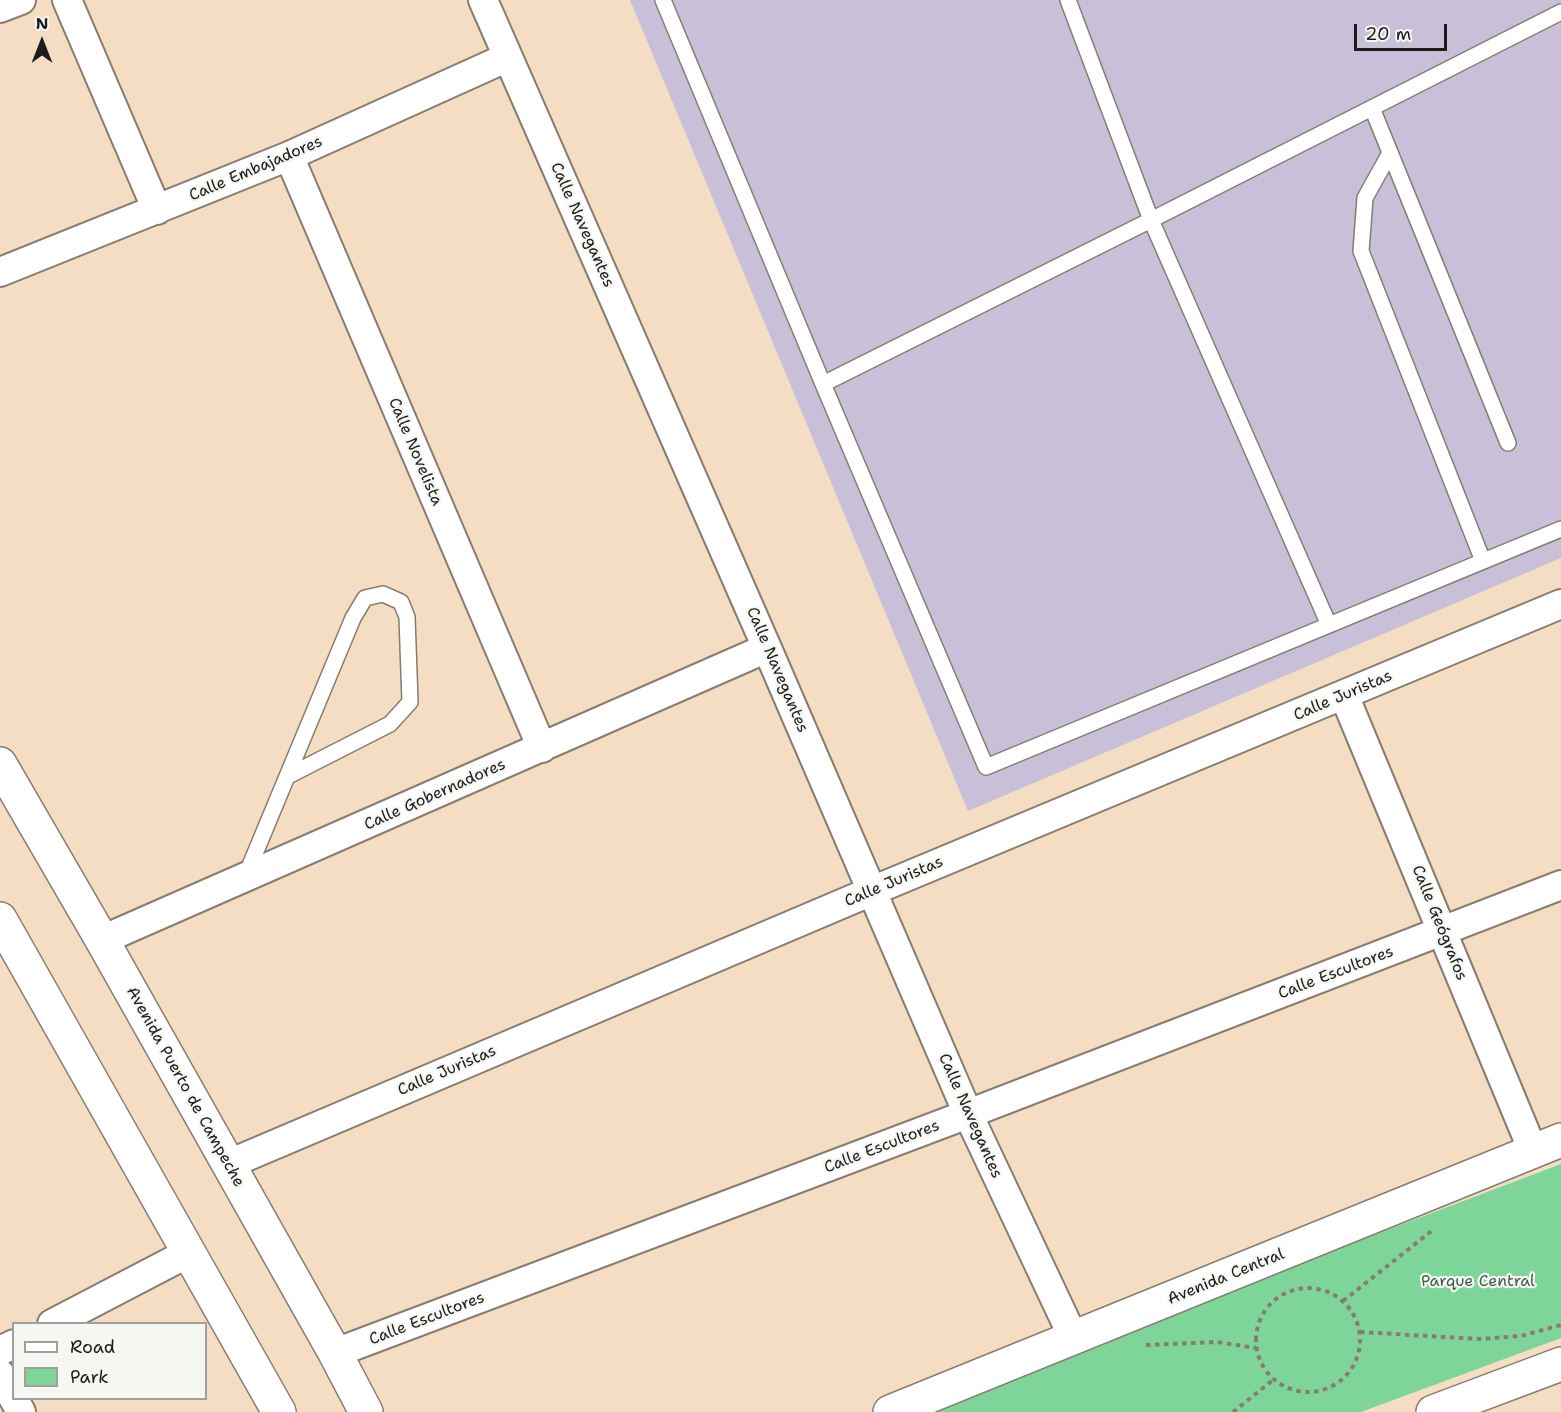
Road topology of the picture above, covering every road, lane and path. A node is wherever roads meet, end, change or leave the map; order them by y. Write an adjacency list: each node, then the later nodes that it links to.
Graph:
1 (21, 0): 6 (street)
2 (67, 0): 12 (street)
3 (483, 0): 8 (street, Calle Navegantes)
4 (663, 0): 15 (lane)
5 (1068, 0): 13 (lane)
6 (0, 8)
7 (1561, 12): 9 (lane)
8 (508, 57): 11 (street, Calle Embajadores); 21 (street, Calle Navegantes)
9 (1372, 108): 10 (lane); 13 (lane)
10 (1390, 153): 16 (lane); 18 (lane)
11 (289, 156): 12 (street, Calle Embajadores); 23 (street, Calle Novelista)
12 (157, 210): 14 (street, Calle Embajadores)
13 (1151, 220): 15 (lane); 20 (lane)
14 (0, 272)
15 (823, 384): 20 (lane)
16 (1508, 443)
17 (1561, 529): 18 (lane)
18 (1483, 561): 20 (lane)
19 (1561, 604): 22 (street, Calle Juristas)
20 (1329, 625)
21 (767, 648): 23 (street, Calle Gobernadores); 28 (street, Calle Navegantes)
22 (1344, 695): 28 (street, Calle Juristas); 30 (street, Calle Geógrafos)
23 (542, 748): 26 (street, Calle Gobernadores)
24 (0, 764): 31 (main road, Avenida Puerto de Campeche)
25 (288, 776): 25 (lane); 26 (lane)
26 (245, 878): 31 (street, Calle Gobernadores)
27 (1561, 885): 30 (street, Calle Escultores)
28 (872, 891): 32 (street, Calle Navegantes); 34 (street, Calle Juristas)
29 (0, 919): 36 (main road)
30 (1443, 932): 32 (street, Calle Escultores); 33 (street, Calle Geógrafos)
31 (102, 940): 34 (main road, Avenida Puerto de Campeche)
32 (968, 1114): 41 (street, Calle Navegantes); 42 (street, Calle Escultores)
33 (1547, 1146): 41 (main road, Avenida Central)
34 (229, 1164): 42 (main road, Avenida Puerto de Campeche)
35 (1440, 1225): 37 (path)
36 (190, 1252): 38 (street); 47 (main road)
37 (1343, 1301): 40 (path); 45 (path)
38 (54, 1322)
39 (1561, 1325): 40 (path)
40 (1360, 1332): 45 (path)
41 (1074, 1339): 49 (main road, Avenida Central)
42 (336, 1353): 48 (main road, Avenida Puerto de Campeche)
43 (1561, 1364): 51 (main road)
44 (0, 1374): 46 (street)
45 (1273, 1380): 50 (path)
46 (12, 1396)
47 (279, 1412)
48 (366, 1412)
49 (890, 1412)
50 (1233, 1412)
51 (1434, 1412)

